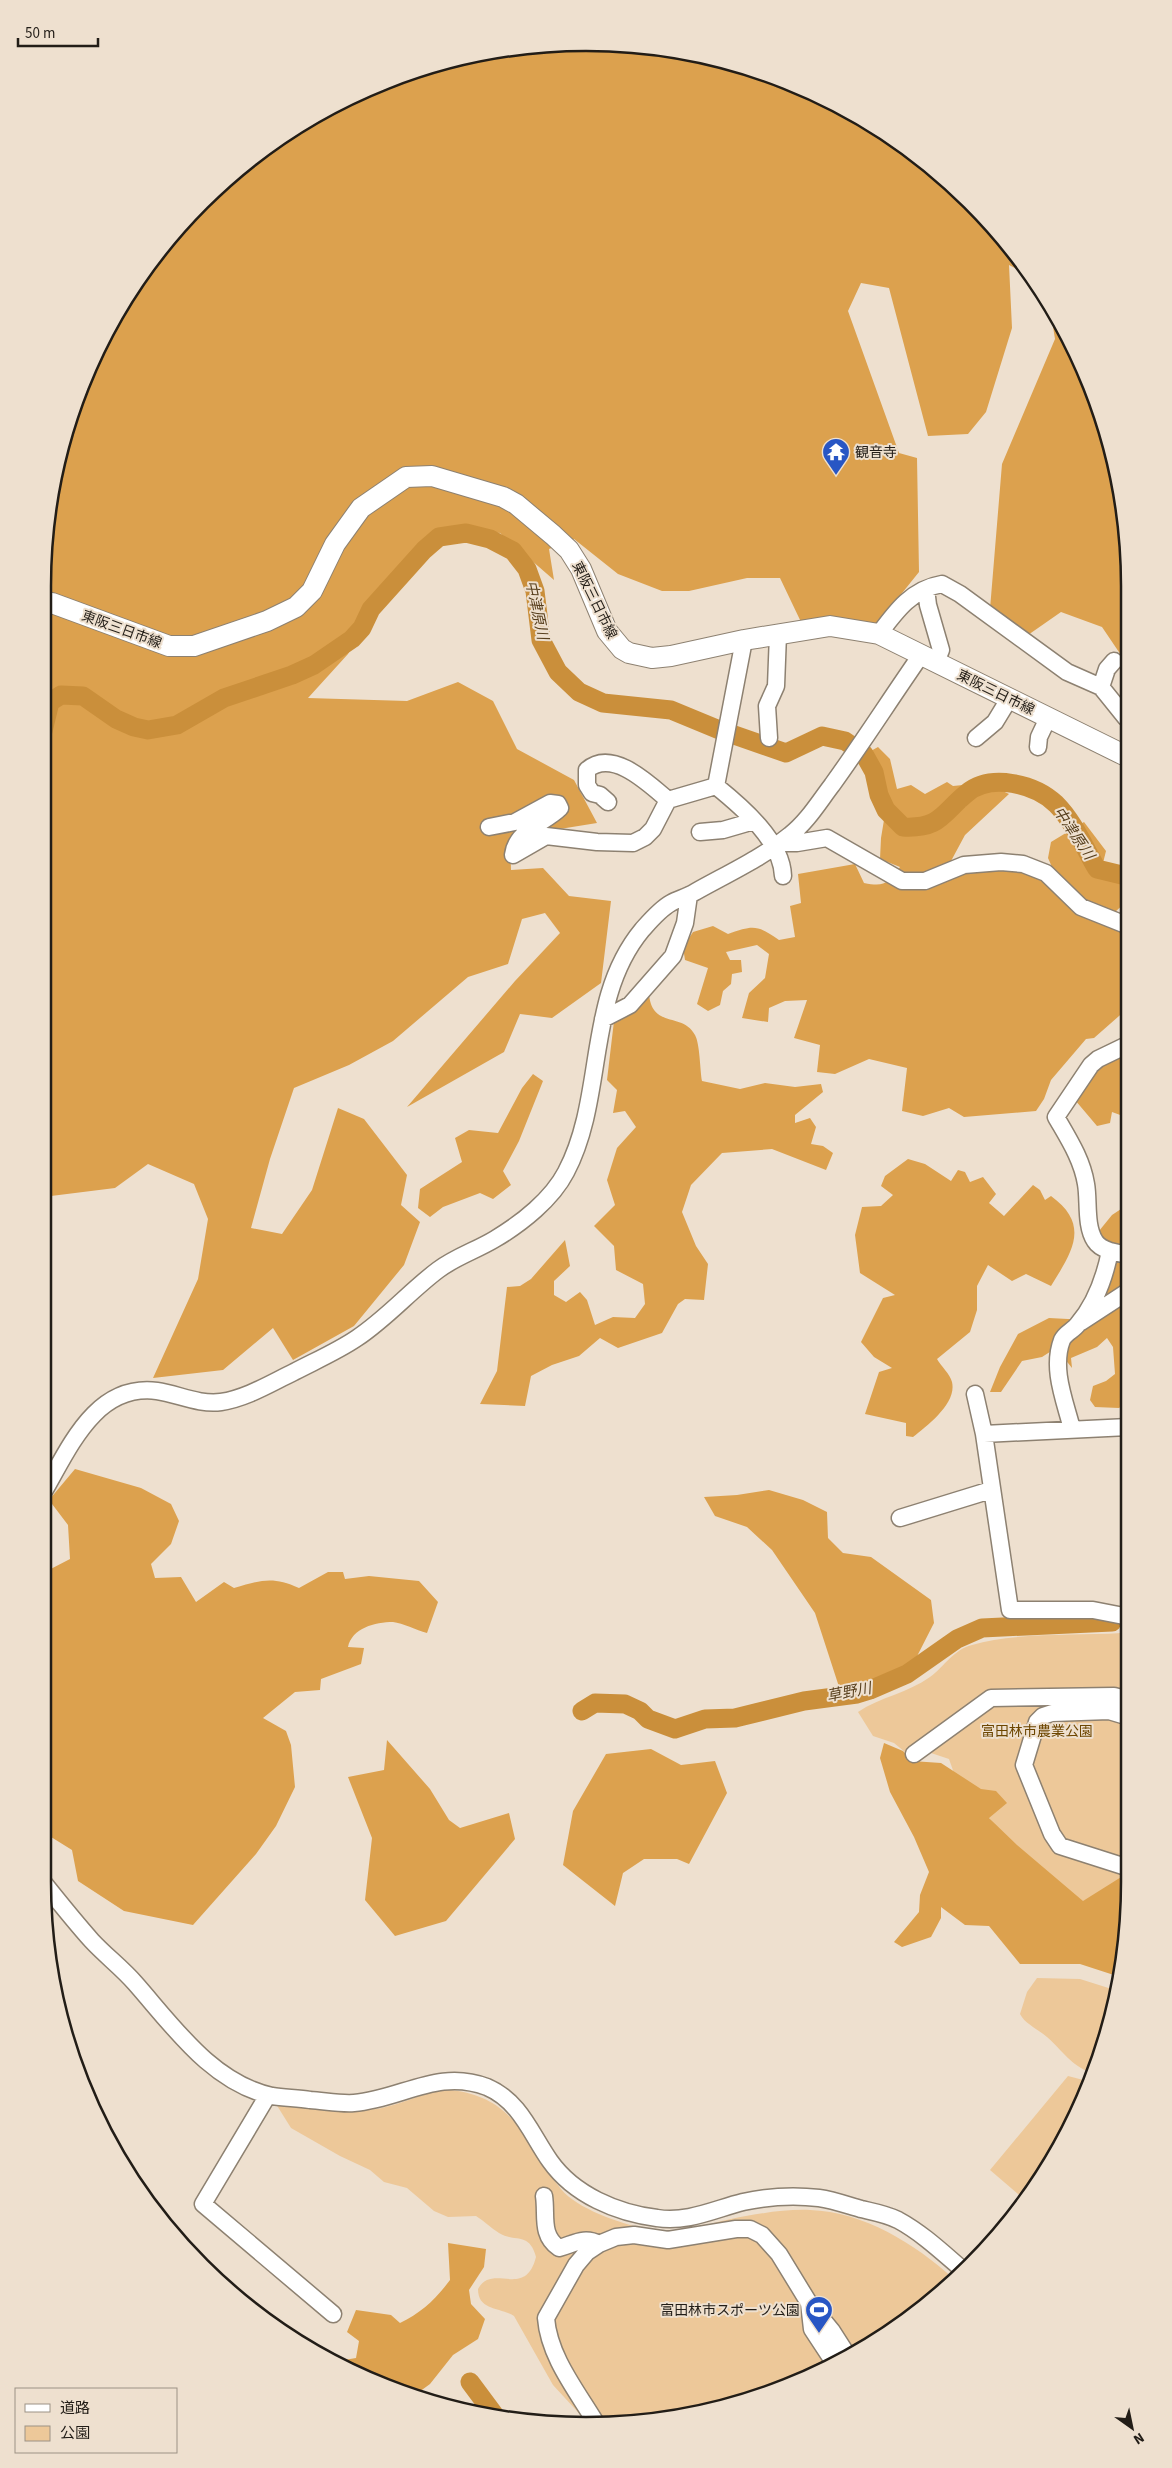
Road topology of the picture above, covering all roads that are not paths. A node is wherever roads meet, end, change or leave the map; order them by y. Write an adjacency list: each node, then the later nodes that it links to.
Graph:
1 (926, 589): 4 (street); 6 (street); 9 (street)
2 (51, 604): 5 (main road, 東阪三日市線)
3 (778, 634): 4 (main road, 東阪三日市線); 5 (main road, 東阪三日市線); 8 (street)
4 (879, 634): 6 (main road, 東阪三日市線)
5 (744, 640): 18 (street)
6 (928, 658): 11 (main road, 東阪三日市線); 24 (street)
7 (1114, 661): 9 (street)
8 (776, 675): 10 (street); 14 (street)
9 (1101, 687): 12 (street)
10 (785, 692)
11 (1009, 699): 13 (main road, 東阪三日市線); 15 (street)
12 (1121, 712)
13 (1048, 718): 16 (street); 17 (main road, 東阪三日市線)
14 (769, 738)
15 (976, 738)
16 (1038, 748)
17 (1121, 754)
18 (716, 786): 19 (street); 21 (street)
19 (668, 800): 20 (street); 22 (street)
20 (608, 802)
21 (754, 821): 23 (street); 24 (street)
22 (489, 827)
23 (700, 832)
24 (777, 845): 25 (street); 26 (street); 27 (street)
25 (783, 876)
26 (689, 895): 28 (street); 28 (street)
27 (1121, 923)
28 (603, 1019): 38 (street)
29 (1121, 1048): 30 (street)
30 (1110, 1251): 31 (street); 33 (street)
31 (1121, 1254)
32 (1121, 1296): 33 (street)
33 (1078, 1324): 36 (street)
34 (975, 1394): 37 (street)
35 (1121, 1427): 36 (street)
36 (1072, 1430): 37 (street)
37 (984, 1434): 39 (street)
38 (51, 1478)
39 (991, 1490): 40 (street); 41 (street)
40 (900, 1518)
41 (1121, 1615)
42 (1121, 1698): 44 (street)
43 (1121, 1715): 45 (street)
44 (914, 1754)
45 (1121, 1865)
46 (51, 1893): 47 (street)
47 (268, 2095): 50 (street); 52 (street)
48 (544, 2196): 49 (street)
49 (599, 2244): 51 (street); 55 (street)
50 (958, 2266)
51 (809, 2303): 53 (street); 54 (street)
52 (333, 2314)
53 (844, 2350)
54 (831, 2358)
55 (592, 2417)

